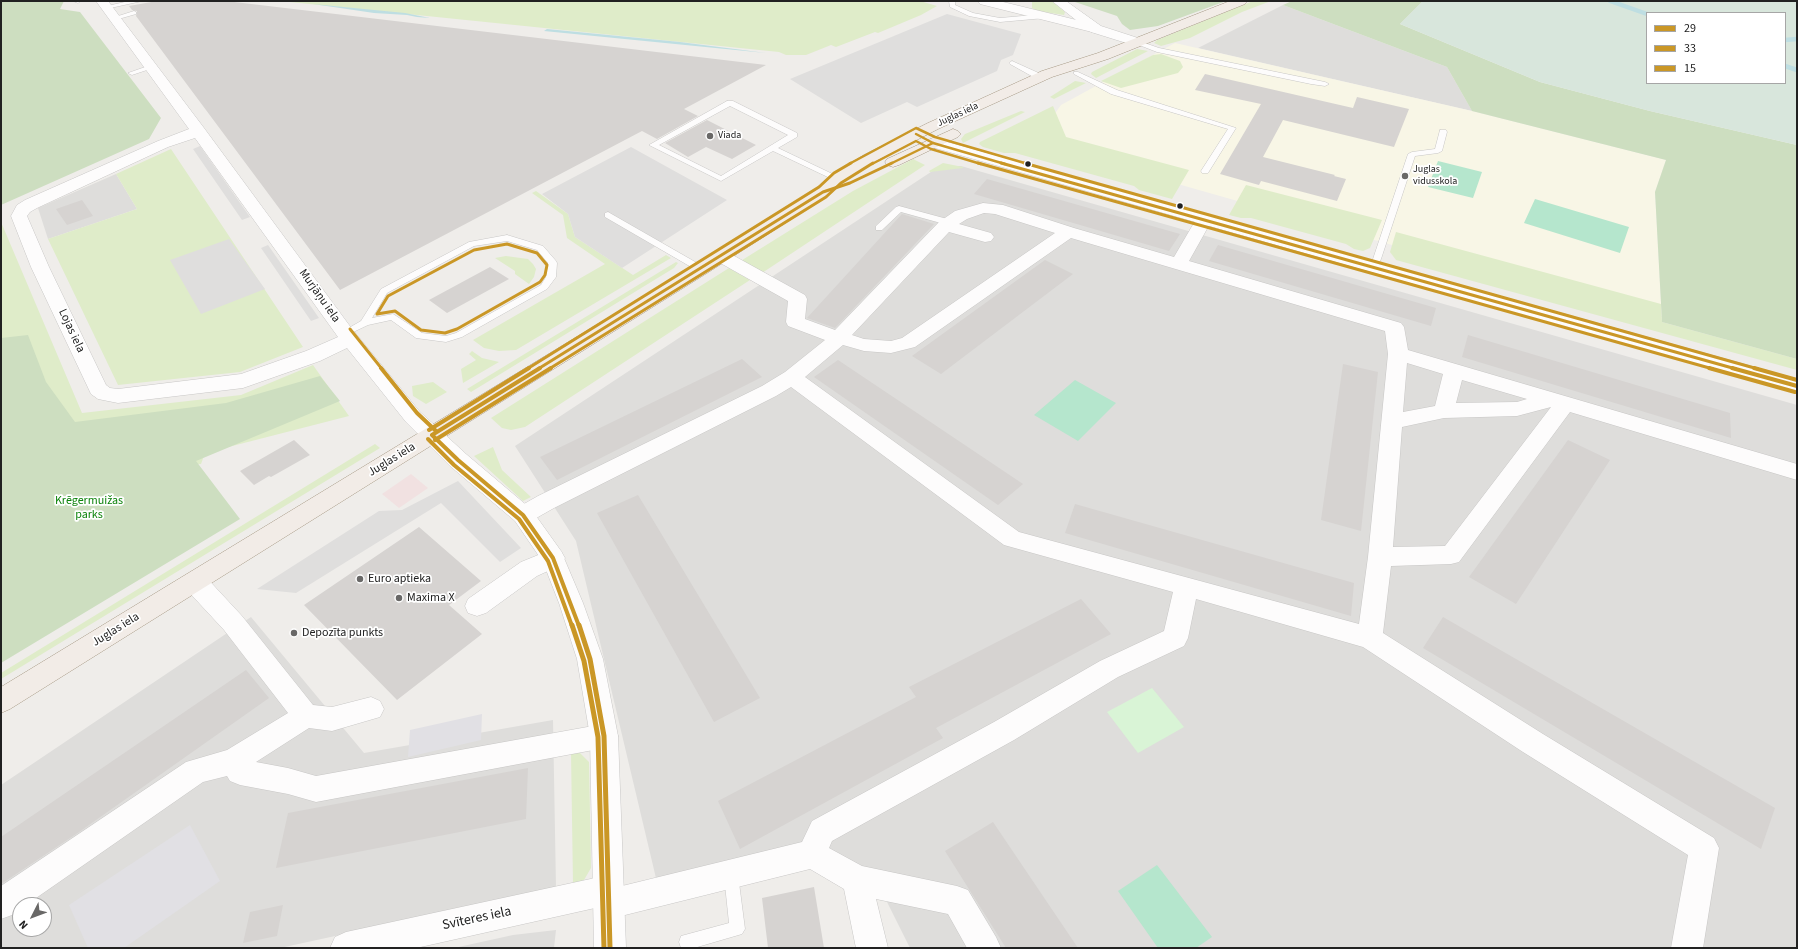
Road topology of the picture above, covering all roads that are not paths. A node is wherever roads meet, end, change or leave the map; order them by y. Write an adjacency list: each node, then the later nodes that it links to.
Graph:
1 (138, 1): 7 (lane)
2 (952, 1): 9 (lane)
3 (984, 1): 6 (street)
4 (1058, 1): 10 (street)
5 (1241, 1): 11 (main road, Juglas iela)
6 (1021, 5): 9 (street)
7 (108, 8): 8 (lane); 14 (street, Murjāņu iela)
8 (134, 13)
9 (1045, 16): 10 (street)
10 (1096, 29): 11 (street)
11 (1136, 42): 12 (main road, Juglas iela); 18 (lane)
12 (1103, 56): 16 (main road, Juglas iela); 17 (main road, Juglas iela)
13 (1012, 63): 17 (lane)
14 (151, 67): 15 (lane); 21 (street, Murjāņu iela)
15 (132, 72)
16 (1076, 73): 19 (main road, Juglas iela); 26 (lane)
17 (1040, 77): 23 (main road, Juglas iela)
18 (1325, 84)
19 (1001, 110)
20 (967, 127): 24 (main road, Juglas iela)
21 (199, 131): 40 (street, Murjāņu iela); 40 (street, Lojas iela)
22 (1443, 132): 37 (lane)
23 (916, 134): 24 (main road); 27 (main road, Juglas iela)
24 (933, 143): 28 (main road, Juglas iela); 30 (street)
25 (772, 148): 25 (lane); 27 (lane)
26 (1205, 171)
27 (837, 178): 28 (main road, Juglas iela)
28 (823, 192): 35 (main road, Juglas iela)
29 (608, 215): 38 (lane)
30 (1204, 220): 36 (street); 37 (street)
31 (947, 224): 32 (lane); 33 (street); 34 (street); 41 (street)
32 (879, 228)
33 (1068, 232): 36 (street); 41 (street)
34 (985, 237)
35 (721, 256): 38 (main road, Juglas iela); 41 (street)
36 (1179, 264): 42 (street)
37 (1373, 266): 45 (street)
38 (700, 269): 49 (main road, Juglas iela)
39 (365, 324): 39 (lane); 40 (lane)
40 (348, 336): 49 (street, Murjāņu iela)
41 (839, 338): 44 (street)
42 (1398, 354): 43 (street); 48 (street)
43 (1454, 370): 46 (street); 47 (street)
44 (792, 377): 51 (street); 55 (street)
45 (1797, 386)
46 (1560, 401): 47 (street); 50 (street); 52 (street)
47 (1444, 411): 48 (street)
48 (1392, 422): 52 (street)
49 (432, 435): 51 (street, Murjāņu iela); 54 (main road, Juglas iela)
50 (1797, 472)
51 (523, 515): 53 (street, Murjāņu iela)
52 (1380, 557): 57 (street)
53 (553, 558): 56 (street); 61 (street, Murjāņu iela)
54 (195, 582): 58 (main road, Juglas iela); 60 (street)
55 (1187, 586): 57 (street); 63 (street)
56 (477, 606)
57 (1370, 638): 73 (street)
58 (1, 701)
59 (371, 709): 60 (street)
60 (306, 716): 62 (street)
61 (604, 736): 62 (street); 66 (street, Murjāņu iela)
62 (233, 761): 67 (street)
63 (812, 854): 64 (street, Svīteres iela); 65 (street)
64 (730, 875): 66 (street, Svīteres iela); 68 (lane)
65 (856, 880): 71 (street); 72 (street)
66 (609, 897): 69 (street, Svīteres iela); 70 (street, Murjāņu iela)
67 (1, 904)
68 (687, 942)
69 (346, 948)
70 (610, 948)
71 (872, 948)
72 (985, 948)
73 (1687, 948)

